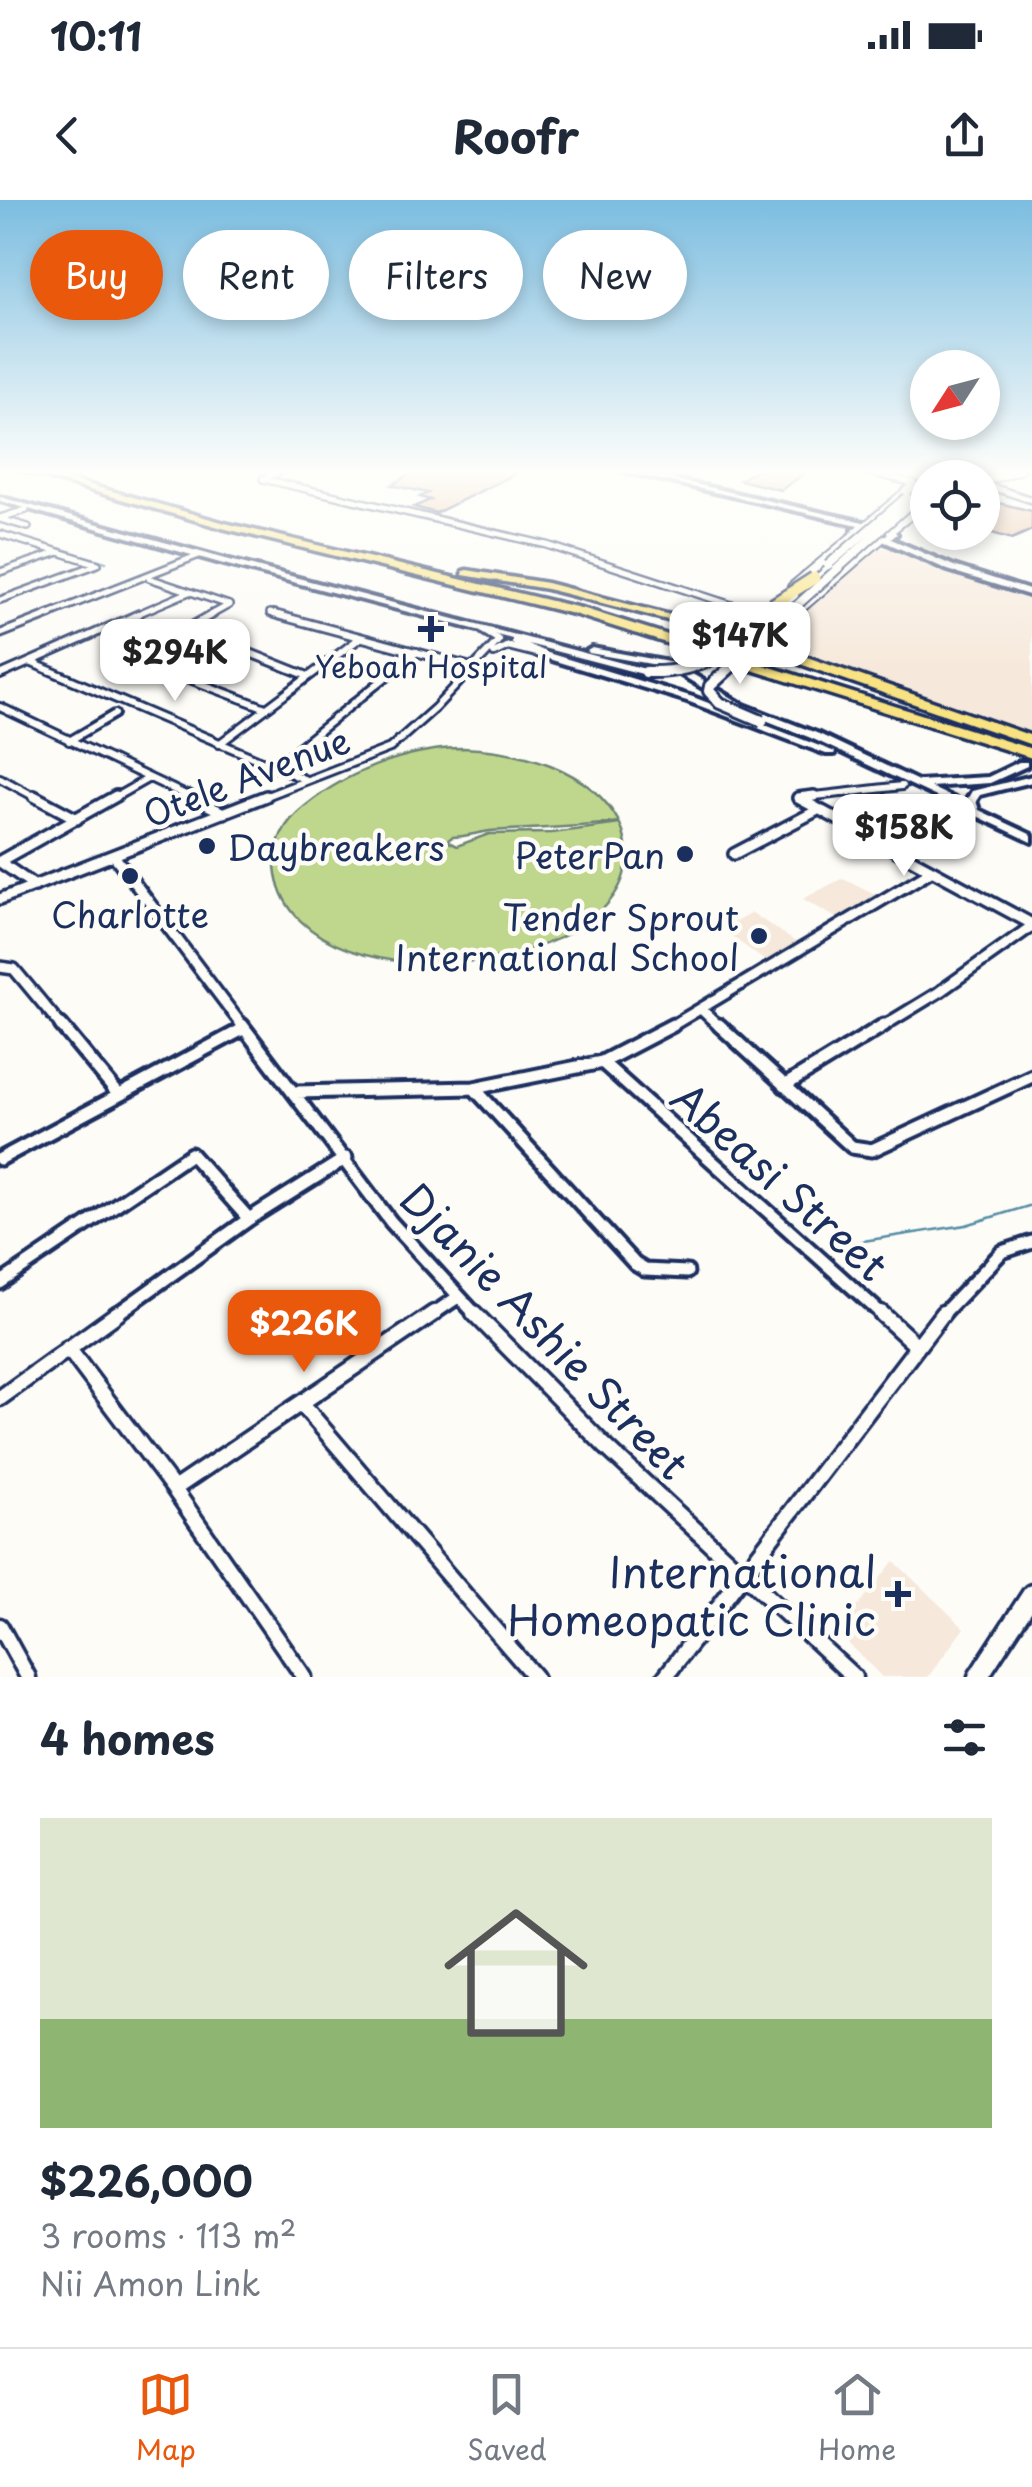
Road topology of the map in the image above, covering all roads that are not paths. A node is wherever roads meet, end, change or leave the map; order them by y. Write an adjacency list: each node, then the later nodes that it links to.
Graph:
1 (17, 539): 14 (street); 17 (street)
2 (134, 539): 19 (main road)
3 (137, 539): 19 (main road)
4 (279, 539): 59 (highway)
5 (315, 539): 21 (highway)
6 (521, 539): 28 (street)
7 (848, 539): 29 (street)
8 (858, 539): 23 (main road, bridge)
9 (870, 539): 41 (main road, bridge)
10 (883, 539): 16 (street)
11 (891, 539): 15 (main road)
12 (896, 539): 18 (main road)
13 (906, 539): 18 (main road)
14 (0, 544)
15 (899, 546): 16 (main road); 26 (main road)
16 (872, 549): 31 (street)
17 (58, 552): 20 (street); 27 (street)
18 (930, 554): 26 (main road)
19 (197, 556): 22 (street); 32 (main road); 34 (main road)
20 (0, 572)
21 (466, 573): 25 (highway); 56 (highway)
22 (148, 578): 24 (street); 33 (street)
23 (814, 578): 25 (highway, bridge); 46 (main road, bridge)
24 (188, 592): 36 (street); 42 (street)
25 (574, 592): 29 (highway)
26 (1032, 592)
27 (0, 600)
28 (727, 604): 29 (street)
29 (754, 611): 31 (highway)
30 (270, 613): 35 (street)
31 (783, 628): 56 (highway)
32 (484, 631): 34 (main road); 40 (street)
33 (0, 634)
34 (510, 637): 39 (main road); 46 (main road); 48 (main road)
35 (360, 638): 38 (street); 47 (street)
36 (168, 639)
37 (217, 640): 47 (street)
38 (417, 652): 44 (street); 60 (street)
39 (545, 656): 40 (street); 49 (main road)
40 (484, 660): 44 (street, Otele Avenue)
41 (736, 661): 46 (main road, bridge); 58 (main road, bridge)
42 (30, 662): 45 (street); 57 (street)
43 (160, 668): 53 (street)
44 (475, 668): 66 (street, Otele Avenue)
45 (0, 675)
46 (644, 675)
47 (308, 676): 53 (street)
48 (697, 679): 49 (main road); 50 (main road)
49 (675, 694): 51 (main road)
50 (719, 695): 51 (main road); 58 (main road)
51 (698, 702): 68 (main road)
52 (0, 707): 55 (street)
53 (266, 708): 57 (street)
54 (114, 714): 55 (street)
55 (69, 741): 63 (street)
56 (1032, 741)
57 (219, 744): 60 (street)
58 (839, 749): 61 (main road)
59 (1023, 762): 64 (main road); 67 (main road)
60 (273, 768): 66 (street)
61 (886, 770): 64 (main road); 68 (main road)
62 (0, 778): 73 (street)
63 (149, 778): 71 (street); 73 (street)
64 (936, 778): 68 (main road)
65 (1032, 779): 72 (main road)
66 (306, 780): 71 (street, Otele Avenue)
67 (963, 782): 68 (main road); 69 (main road)
68 (901, 784): 69 (main road); 70 (street); 74 (main road)
69 (955, 804): 72 (main road)
70 (816, 811): 75 (street); 78 (street)
71 (224, 813): 76 (street, Otele Avenue)
72 (975, 813): 74 (main road)
73 (77, 819): 77 (street)
74 (1032, 843)
75 (734, 854)
76 (115, 856): 79 (street, Otele Avenue); 84 (street, Djanie Ashie Street)
77 (0, 862): 79 (street)
78 (930, 871): 81 (street); 83 (street)
79 (35, 886): 80 (street, Otele Avenue)
80 (0, 899)
81 (1032, 925): 87 (street)
82 (0, 967): 90 (street)
83 (702, 1010): 85 (street); 87 (street)
84 (243, 1029): 89 (street, Djanie Ashie Street); 90 (street)
85 (602, 1062): 88 (street); 98 (street, Abeasi Street)
86 (1032, 1076): 87 (street)
87 (784, 1086)
88 (474, 1088): 89 (street); 95 (street)
89 (295, 1092): 91 (street, Djanie Ashie Street)
90 (118, 1094): 92 (street)
91 (346, 1158): 93 (street); 97 (street, Djanie Ashie Street)
92 (0, 1159)
93 (249, 1219): 96 (street); 99 (street)
94 (1032, 1242): 98 (street)
95 (688, 1272)
96 (0, 1283)
97 (458, 1297): 101 (street); 103 (street, Djanie Ashie Street)
98 (917, 1346): 103 (street)
99 (68, 1348): 100 (street); 102 (street)
100 (0, 1398)
101 (301, 1403): 102 (street); 108 (street)
102 (174, 1489): 107 (street)
103 (744, 1576): 109 (street); 110 (street, Djanie Ashie Street)
104 (1032, 1594): 111 (street)
105 (0, 1626): 106 (street)
106 (28, 1677)
107 (304, 1677)
108 (535, 1677)
109 (665, 1677)
110 (854, 1677)
111 (978, 1677)

